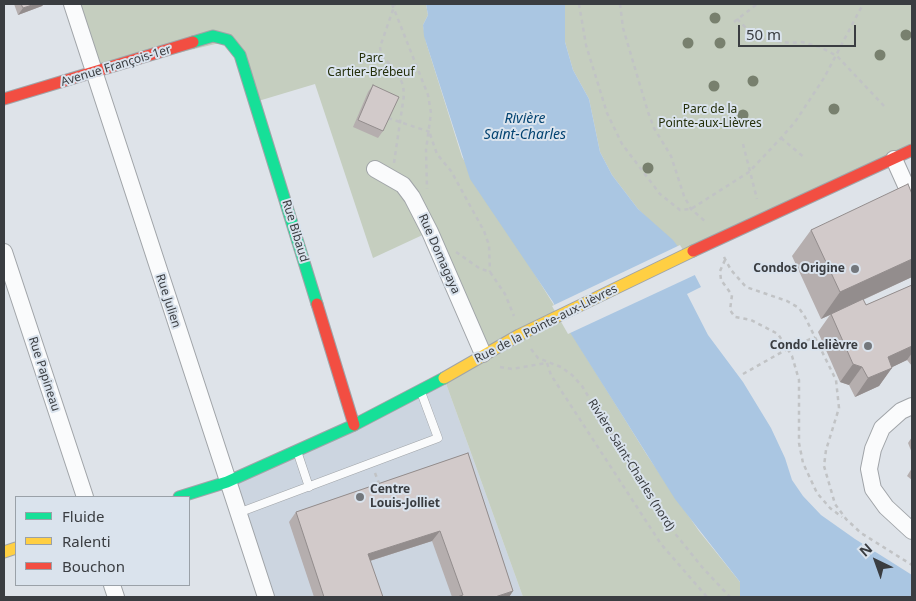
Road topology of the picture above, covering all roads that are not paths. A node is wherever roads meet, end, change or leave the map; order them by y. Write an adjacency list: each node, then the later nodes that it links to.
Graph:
1 (72, 4): 3 (street, Rue Julien)
2 (228, 40): 3 (street, Avenue François-1er); 13 (street, Rue Bibaud)
3 (94, 73): 4 (street, Avenue François-1er); 15 (street, Rue Julien)
4 (4, 99)
5 (912, 150): 6 (street, Rue de la Pointe-aux-Lièvres)
6 (894, 159): 8 (street); 10 (street, Rue de la Pointe-aux-Lièvres)
7 (375, 169): 10 (street, Rue Domagaya)
8 (912, 199)
9 (4, 252): 17 (street, Rue Papineau)
10 (483, 354): 11 (street, Rue de la Pointe-aux-Lièvres)
11 (420, 390): 13 (street, Rue de la Pointe-aux-Lièvres); 16 (lane)
12 (912, 406): 20 (street)
13 (354, 425): 14 (street, Rue de la Pointe-aux-Lièvres)
14 (296, 450): 15 (street, Rue de la Pointe-aux-Lièvres); 16 (lane)
15 (227, 482): 18 (street, Rue de la Pointe-aux-Lièvres); 19 (street, Rue Julien)
16 (309, 487): 19 (lane)
17 (84, 496)
18 (182, 496)
19 (238, 513): 21 (street, Rue Julien)
20 (912, 531)
21 (266, 597)

